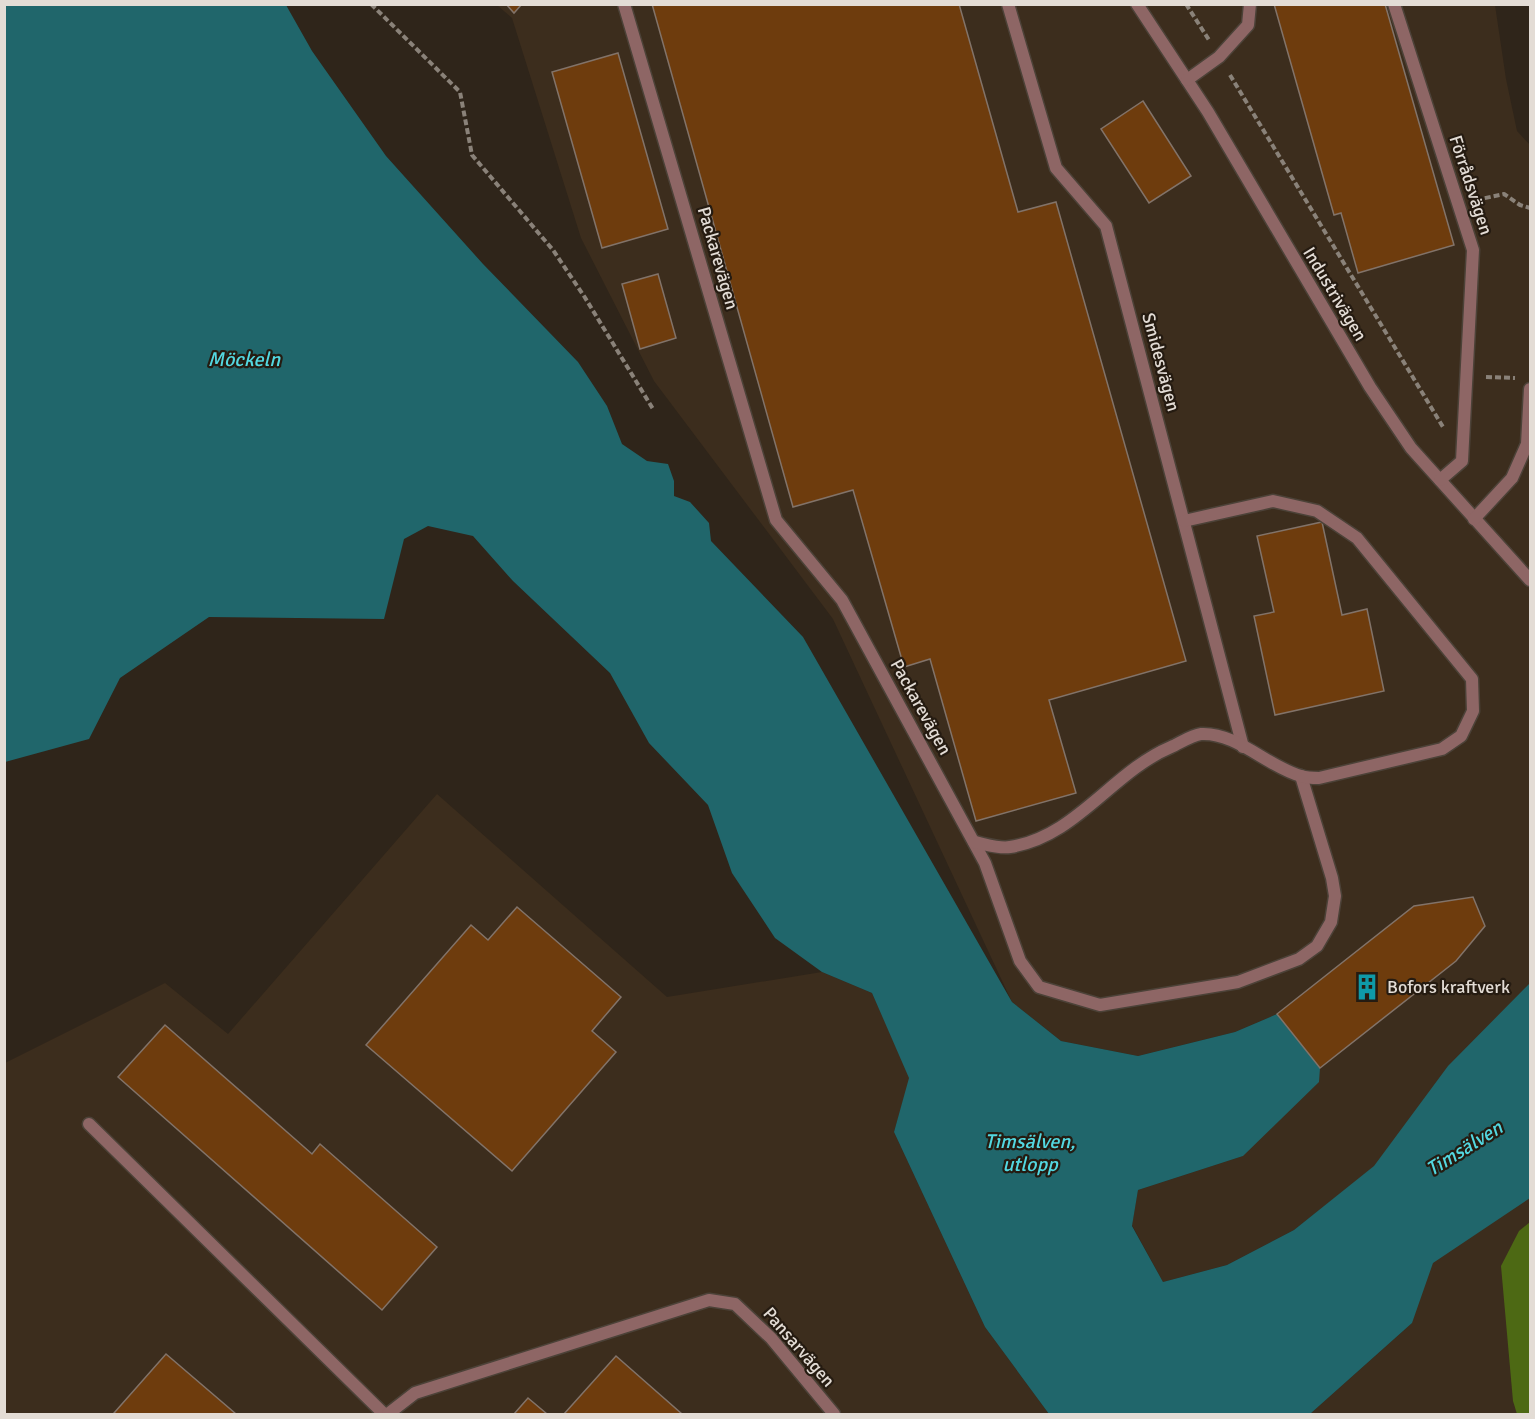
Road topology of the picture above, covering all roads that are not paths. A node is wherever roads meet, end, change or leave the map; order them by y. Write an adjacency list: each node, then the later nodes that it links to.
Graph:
1 (624, 4): 14 (lane, Packarevägen)
2 (1008, 4): 10 (lane, Smidesvägen)
3 (1137, 4): 6 (lane, Industrivägen)
4 (1250, 4): 6 (lane)
5 (1394, 4): 8 (lane, Förrådsvägen)
6 (1187, 80): 8 (lane, Industrivägen)
7 (1530, 389): 9 (lane)
8 (1440, 480): 9 (lane, Industrivägen)
9 (1474, 519): 11 (lane, Industrivägen)
10 (1184, 521): 12 (lane, Smidesvägen); 13 (lane)
11 (1530, 580)
12 (1243, 747): 13 (lane); 14 (lane)
13 (1301, 776): 14 (lane, Packarevägen)
14 (974, 842)
15 (89, 1124): 16 (lane)
16 (386, 1414): 17 (lane, Pansarvägen)
17 (834, 1414)

